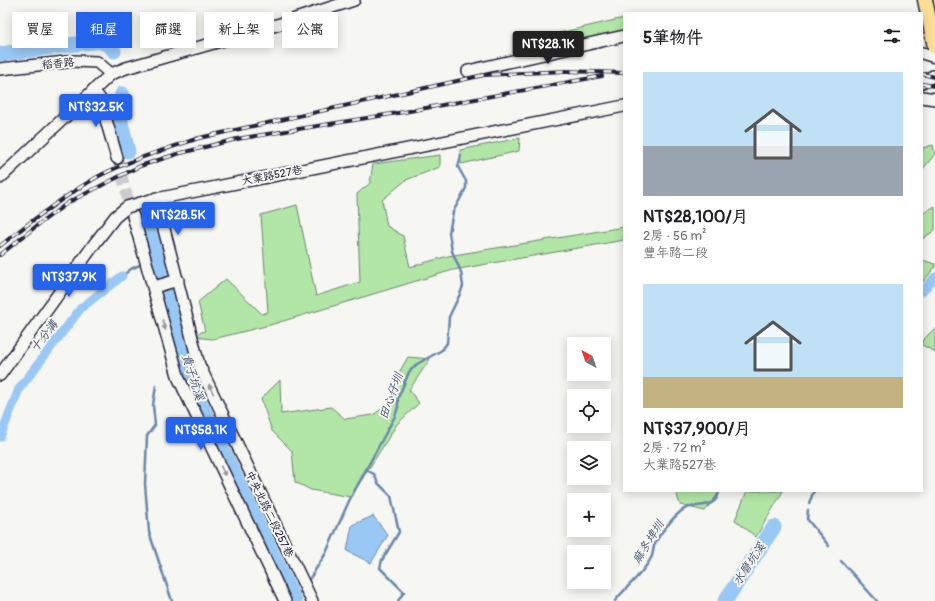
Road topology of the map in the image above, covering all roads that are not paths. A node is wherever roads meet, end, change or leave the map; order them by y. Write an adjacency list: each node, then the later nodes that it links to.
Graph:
1 (354, 0): 9 (street)
2 (925, 0): 4 (main road)
3 (623, 36): 8 (street)
4 (935, 46)
5 (923, 53): 6 (street)
6 (935, 57)
7 (0, 69): 9 (street, 稻香路)
8 (468, 71)
9 (111, 74): 12 (street)
10 (933, 76): 11 (street)
11 (923, 81)
12 (93, 90): 16 (street); 17 (street)
13 (923, 97): 14 (street)
14 (935, 99)
15 (623, 106): 18 (street, 大業路527巷)
16 (117, 158)
17 (0, 178)
18 (153, 199): 19 (street, 大業路527巷, bridge); 20 (street, 中央北路二段257巷)
19 (130, 212): 21 (street); 22 (street, 大業路527巷)
20 (178, 280): 21 (street); 24 (street, 中央北路二段257巷, one-way to 20)
21 (154, 287): 23 (street, one-way to 23)
22 (0, 375)
23 (285, 601)
24 (312, 601)

